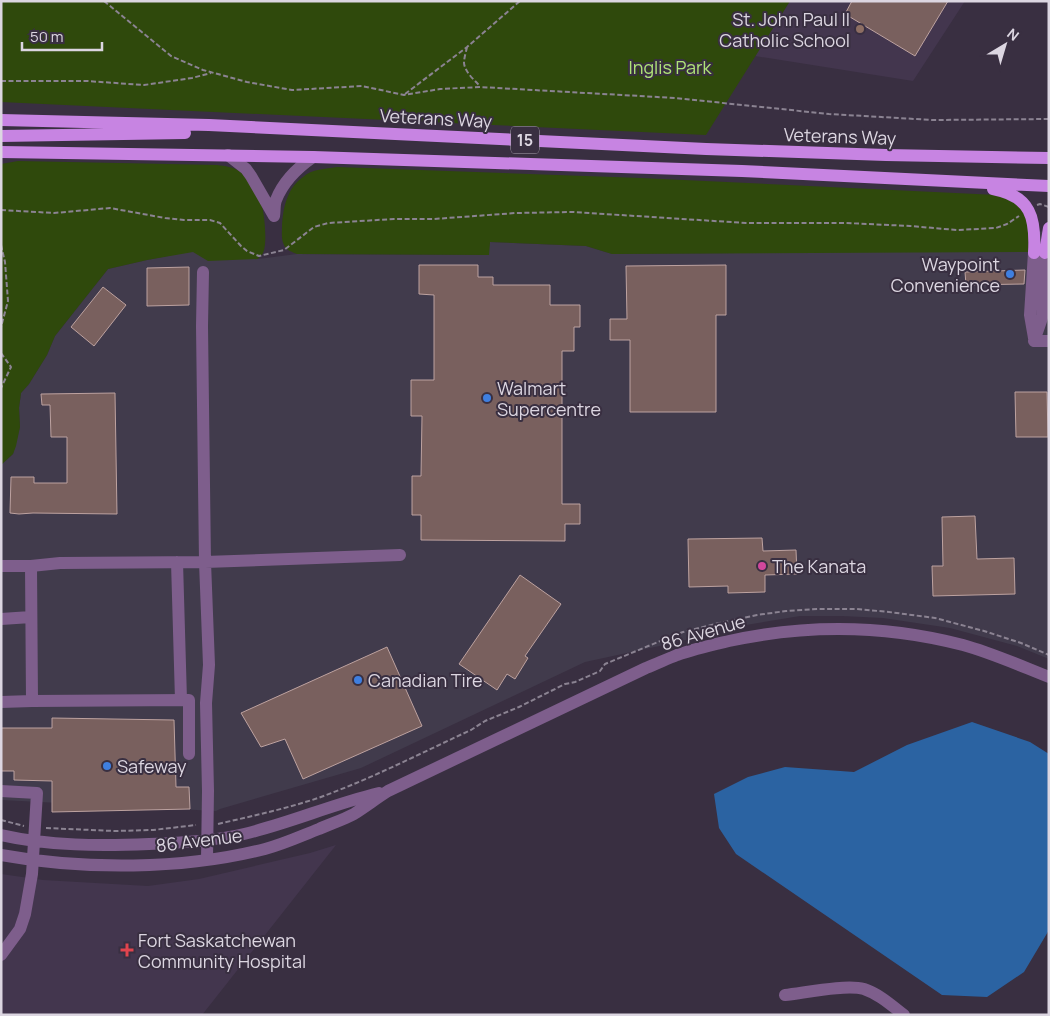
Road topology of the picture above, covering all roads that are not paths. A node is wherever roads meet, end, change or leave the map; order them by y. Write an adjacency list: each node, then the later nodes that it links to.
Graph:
1 (1, 120): 2 (main road, Veterans Way / 15)
2 (209, 125): 3 (main road); 9 (main road, Veterans Way / 15)
3 (1, 136)
4 (1, 152): 5 (main road, 15)
5 (17, 152): 6 (main road, 15); 7 (main road)
6 (228, 155): 8 (main road, 15); 8 (street)
7 (1, 157)
8 (313, 157): 10 (main road, 15)
9 (1049, 158)
10 (954, 182): 11 (main road, 15); 13 (main road)
11 (1049, 186)
12 (1049, 228): 13 (main road)
13 (1040, 253): 15 (street)
14 (203, 272): 18 (street)
15 (1049, 341)
16 (400, 555): 18 (street)
17 (177, 562): 18 (street); 20 (street); 24 (street)
18 (205, 562): 27 (street)
19 (1, 566): 20 (street)
20 (31, 566): 21 (street)
21 (31, 617): 22 (street); 25 (street)
22 (1, 619)
23 (1049, 677): 30 (street, 86 Avenue)
24 (185, 700): 25 (street); 27 (street); 28 (street)
25 (32, 701): 26 (street)
26 (1, 702)
27 (206, 703): 32 (street)
28 (188, 754)
29 (1, 790): 33 (street)
30 (388, 791): 32 (street, 86 Avenue); 35 (street, 86 Avenue)
31 (1, 835): 33 (street, 86 Avenue)
32 (206, 840): 33 (street, 86 Avenue); 35 (street)
33 (35, 841): 36 (street)
34 (1, 855): 36 (street, 86 Avenue)
35 (207, 859): 36 (street, 86 Avenue)
36 (33, 860): 37 (street)
37 (1, 955)
38 (785, 995): 39 (street)
39 (904, 1015)

